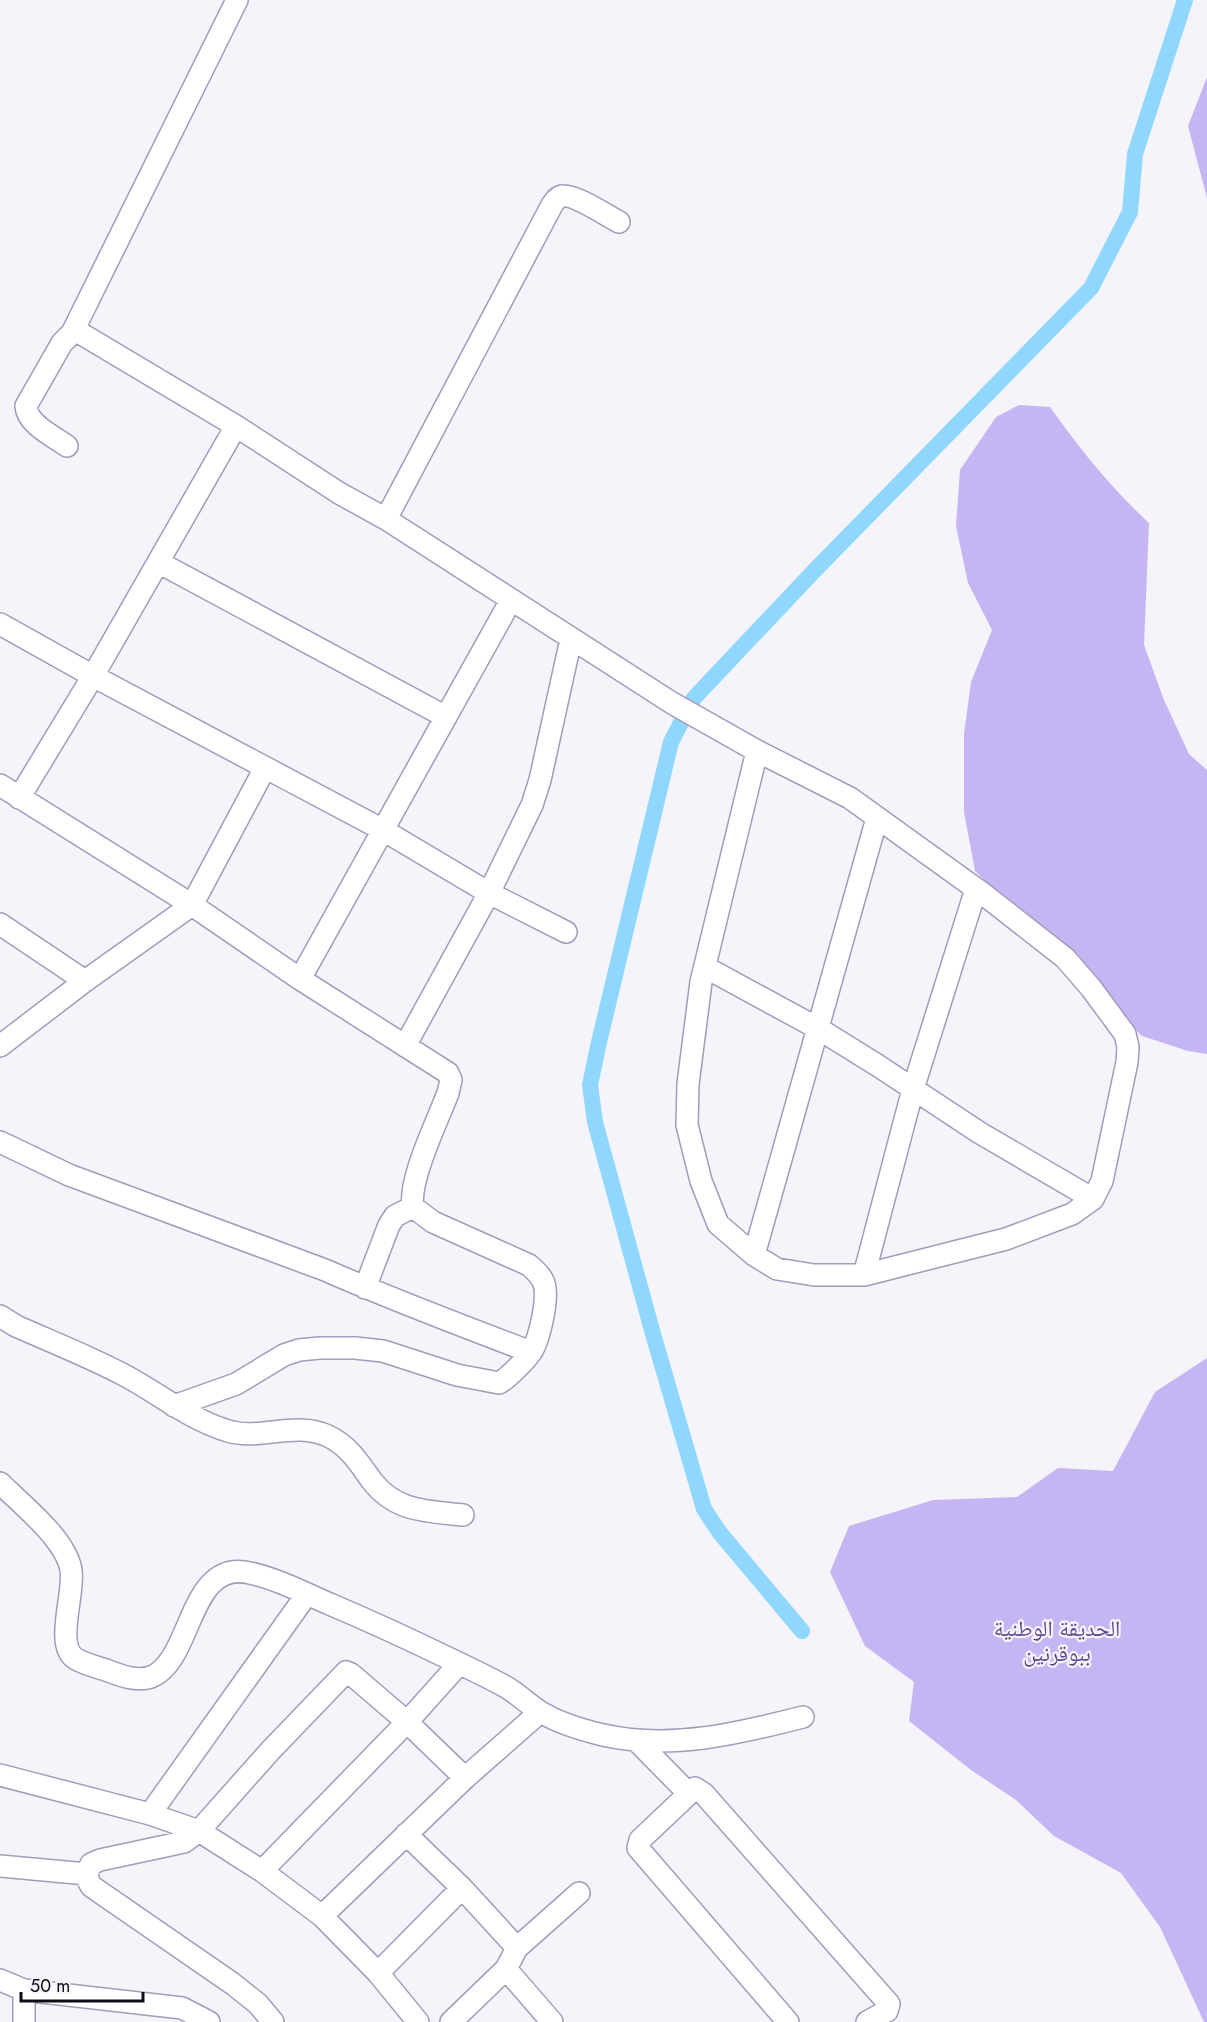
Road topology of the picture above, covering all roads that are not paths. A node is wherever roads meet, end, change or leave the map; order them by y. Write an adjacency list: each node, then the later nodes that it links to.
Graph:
1 (237, 0): 3 (street)
2 (619, 222): 6 (street)
3 (72, 333): 4 (street); 5 (street)
4 (236, 426): 6 (street); 7 (street)
5 (67, 446)
6 (386, 519): 8 (street)
7 (158, 562): 11 (street); 12 (street)
8 (511, 600): 10 (street); 12 (street)
9 (0, 624): 11 (street)
10 (571, 639): 13 (street); 20 (street)
11 (93, 676): 14 (street); 16 (street)
12 (446, 717): 18 (street)
13 (757, 751): 17 (street); 24 (street)
14 (265, 768): 18 (street); 21 (street)
15 (0, 785): 16 (street)
16 (19, 798): 21 (street)
17 (877, 818): 19 (street); 27 (street)
18 (382, 830): 20 (street); 25 (street)
19 (976, 889): 30 (street); 32 (street)
20 (489, 893): 23 (street); 29 (street)
21 (192, 905): 25 (street); 26 (street)
22 (0, 924): 26 (street)
23 (566, 932)
24 (705, 967): 27 (street); 34 (street)
25 (300, 979): 29 (street)
26 (85, 981): 28 (street)
27 (819, 1029): 30 (street); 34 (street)
28 (0, 1046)
29 (405, 1046): 33 (street)
30 (913, 1089): 32 (street); 35 (street)
31 (0, 1142): 36 (street)
32 (1093, 1199): 35 (street)
33 (413, 1207): 36 (street); 38 (street)
34 (754, 1254): 35 (street)
35 (864, 1275)
36 (365, 1288): 38 (street)
37 (0, 1316): 39 (street)
38 (531, 1352): 39 (street)
39 (174, 1406): 41 (street)
40 (0, 1483): 42 (street)
41 (463, 1515)
42 (307, 1594): 43 (street); 51 (street)
43 (459, 1664): 44 (street); 46 (street)
44 (540, 1712): 47 (street); 49 (street)
45 (803, 1718): 47 (street)
46 (407, 1722): 49 (street); 52 (street); 55 (street)
47 (636, 1740): 50 (street)
48 (0, 1775): 51 (street)
49 (465, 1778): 53 (street)
50 (689, 1794): 71 (street); 72 (street)
51 (150, 1814): 52 (street)
52 (199, 1831): 55 (street); 56 (street)
53 (406, 1834): 57 (street); 59 (street)
54 (0, 1866): 56 (street)
55 (262, 1871): 59 (street)
56 (87, 1874): 67 (street)
57 (462, 1888): 60 (street); 62 (street)
58 (579, 1893): 60 (street)
59 (322, 1916): 62 (street)
60 (517, 1948): 61 (street)
61 (506, 1969): 69 (street); 70 (street)
62 (378, 1973): 68 (street)
63 (0, 1980): 64 (street)
64 (24, 1990): 65 (street); 66 (street)
65 (24, 2022)
66 (208, 2022)
67 (273, 2022)
68 (418, 2022)
69 (451, 2022)
70 (552, 2022)
71 (788, 2022)
72 (867, 2022)

